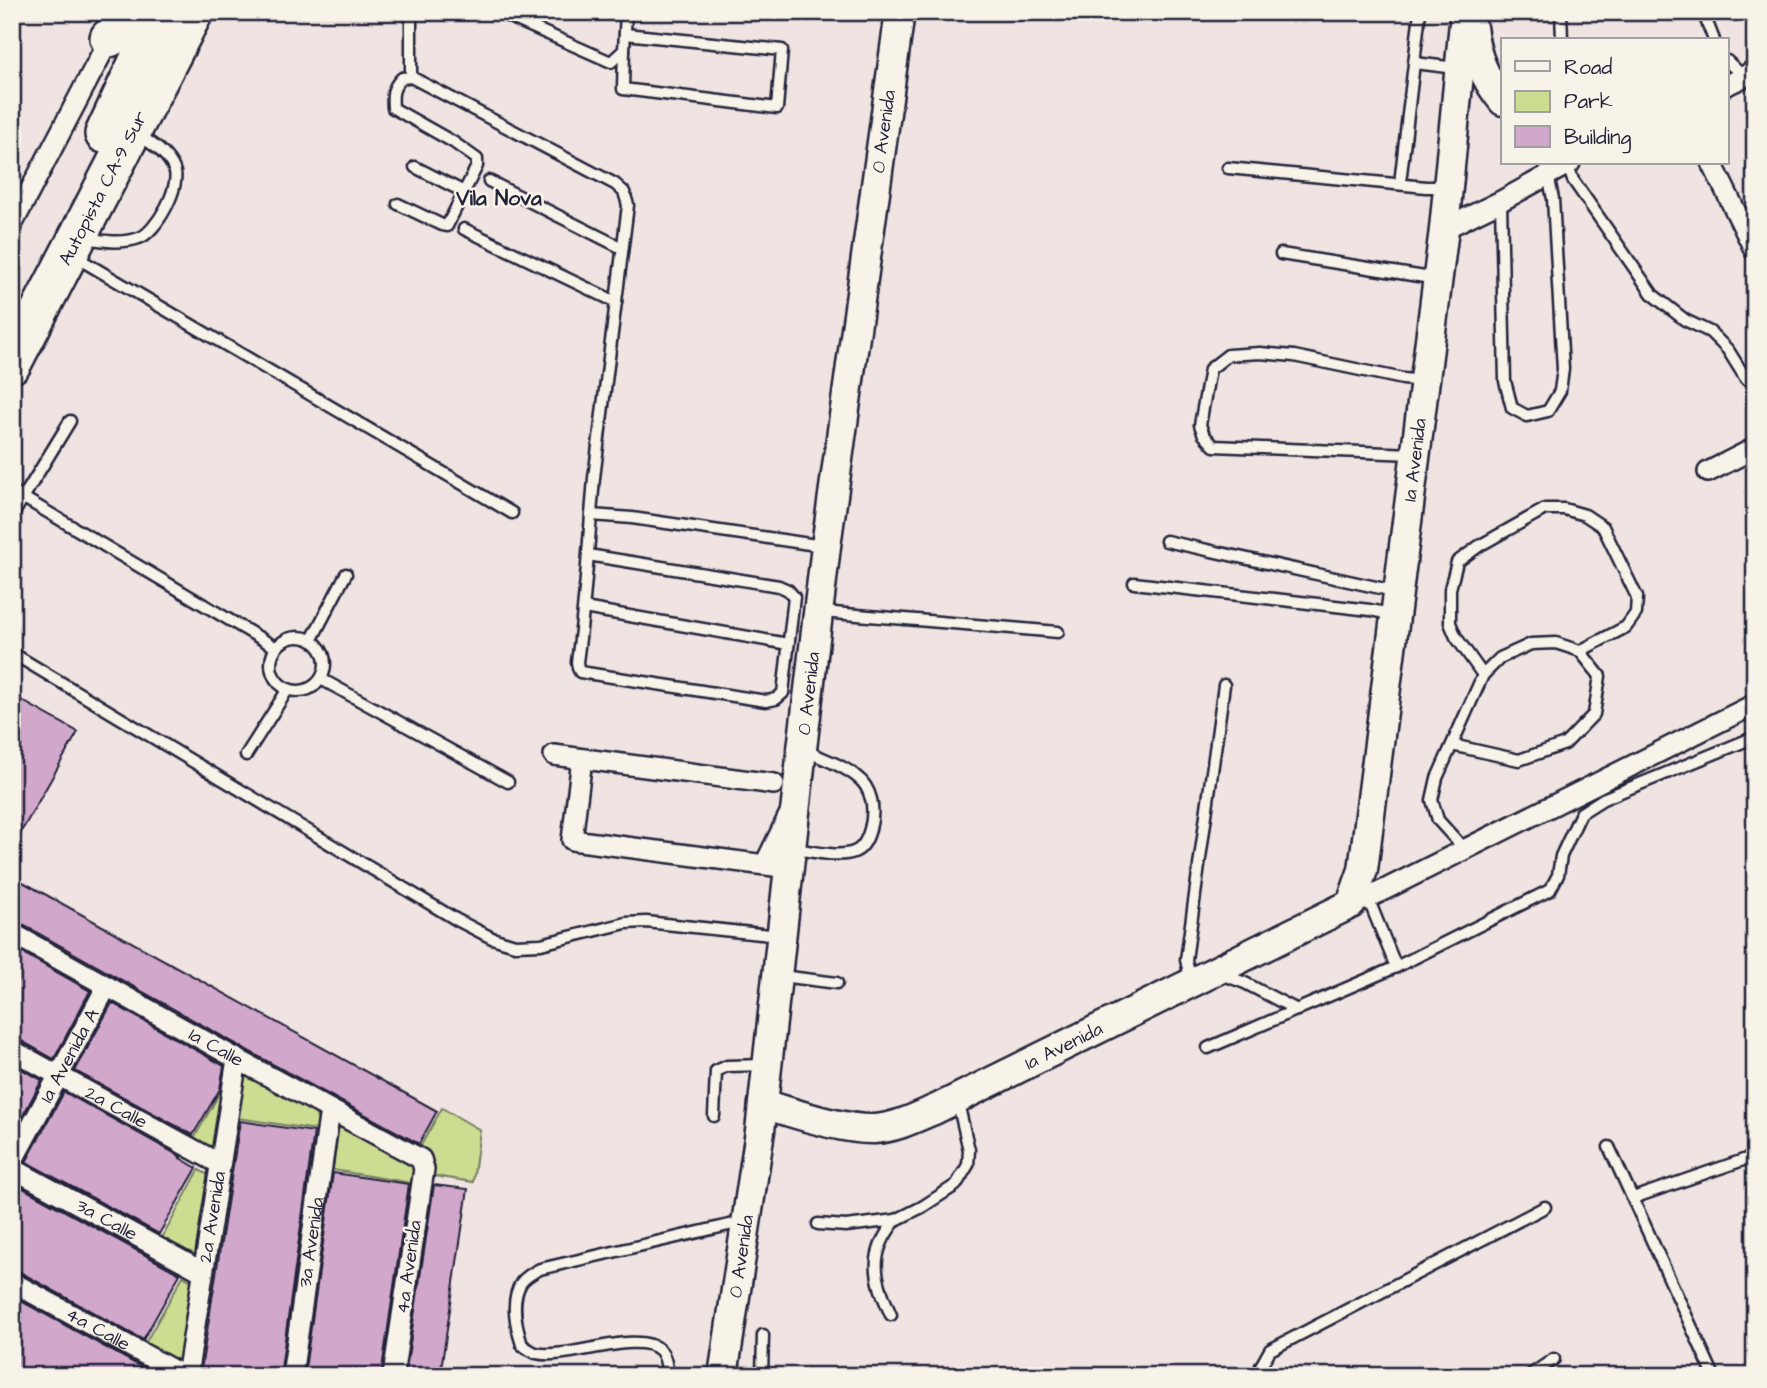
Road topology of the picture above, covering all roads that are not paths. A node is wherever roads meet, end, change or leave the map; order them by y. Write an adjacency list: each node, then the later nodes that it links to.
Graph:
1 (160, 12): 11 (highway); 43 (highway, Autopista CA-9 Sur)
2 (194, 12): 22 (highway, Autopista CA-9 Sur)
3 (411, 12): 19 (lane)
4 (498, 12): 15 (lane)
5 (626, 12): 12 (lane)
6 (900, 12): 57 (street, 0 Avenida)
7 (1420, 12): 17 (lane)
8 (1467, 12): 18 (street, 1a Avenida); 21 (street)
9 (1561, 12): 13 (lane)
10 (1703, 12): 14 (lane)
11 (116, 25): 34 (street)
12 (625, 34): 15 (lane); 15 (lane)
13 (1562, 38)
14 (1713, 38)
15 (624, 50)
16 (1728, 62): 20 (lane)
17 (1415, 63): 18 (lane); 29 (lane)
18 (1460, 68): 30 (street, 1a Avenida)
19 (411, 77): 31 (lane); 38 (lane)
20 (1742, 77)
21 (1501, 98)
22 (133, 131): 37 (highway, Autopista CA-9 Sur); 37 (lane)
23 (1569, 164): 27 (street); 45 (lane)
24 (1712, 164): 39 (street)
25 (415, 167): 31 (lane)
26 (1228, 168): 29 (lane)
27 (1548, 174): 32 (street); 32 (lane)
28 (489, 181): 38 (lane)
29 (1400, 183): 30 (lane)
30 (1448, 187): 36 (street, 1a Avenida)
31 (464, 192): 33 (lane)
32 (1501, 201): 36 (street)
33 (398, 204)
34 (12, 225)
35 (464, 229): 42 (lane)
36 (1444, 229): 41 (street, 1a Avenida)
37 (73, 245): 44 (highway, Autopista CA-9 Sur); 53 (lane)
38 (622, 248): 42 (lane)
39 (1755, 251)
40 (1281, 254): 41 (lane)
41 (1437, 279): 46 (street, 1a Avenida)
42 (616, 302): 54 (lane)
43 (12, 320)
44 (12, 364)
45 (1746, 379)
46 (1425, 381): 49 (street, 1a Avenida); 49 (lane)
47 (70, 421): 52 (lane)
48 (1755, 449): 50 (street)
49 (1416, 454): 61 (street, 1a Avenida)
50 (1708, 472)
51 (12, 491): 52 (lane)
52 (22, 498): 55 (lane); 67 (lane)
53 (512, 513)
54 (591, 515): 57 (lane); 58 (lane)
55 (12, 516)
56 (1166, 541): 61 (lane)
57 (826, 546): 63 (street, 0 Avenida)
58 (588, 555): 62 (lane); 66 (lane)
59 (346, 574): 65 (lane)
60 (1134, 583): 61 (lane)
61 (1397, 603): 85 (street, 1a Avenida)
62 (584, 608): 66 (lane); 66 (lane)
63 (818, 611): 64 (lane); 77 (street, 0 Avenida)
64 (1058, 632)
65 (312, 639): 67 (lane); 71 (lane)
66 (788, 644)
67 (275, 648): 73 (lane)
68 (1580, 651): 70 (lane); 70 (lane); 76 (lane)
69 (12, 653): 87 (lane)
70 (1483, 675): 76 (lane)
71 (321, 679): 73 (lane); 81 (lane)
72 (1224, 685): 90 (lane)
73 (288, 689): 78 (lane)
74 (1755, 704): 83 (street, 1a Avenida)
75 (1755, 737): 88 (lane)
76 (1451, 745): 83 (lane)
77 (802, 749): 82 (street, 0 Avenida); 84 (lane)
78 (246, 755)
79 (554, 755): 80 (street)
80 (582, 759): 82 (street); 84 (street)
81 (508, 782)
82 (785, 792): 84 (street, 0 Avenida)
83 (1465, 850): 85 (street, 1a Avenida)
84 (781, 860): 87 (street, 0 Avenida)
85 (1360, 901): 88 (lane); 90 (street, 1a Avenida)
86 (12, 933): 92 (street, 1a Calle)
87 (781, 936): 89 (street, 0 Avenida)
88 (1396, 967): 93 (lane)
89 (777, 976): 91 (lane); 97 (street, 0 Avenida)
90 (1203, 977): 93 (lane); 99 (street, 1a Avenida)
91 (837, 983)
92 (107, 986): 96 (street, 1a Calle); 98 (street, 1a Avenida A)
93 (1297, 1010): 94 (lane)
94 (1208, 1048)
95 (12, 1049): 98 (street, 2a Calle)
96 (237, 1059): 101 (street, 1a Calle); 107 (street, 2a Avenida)
97 (767, 1065): 100 (street, 0 Avenida); 102 (lane)
98 (59, 1076): 106 (street, 1a Avenida A); 107 (street, 2a Calle)
99 (957, 1099): 100 (street, 1a Avenida); 111 (lane)
100 (763, 1104): 112 (street, 0 Avenida)
101 (330, 1110): 105 (street, 1a Calle); 120 (street, 3a Avenida)
102 (714, 1116)
103 (1609, 1147): 109 (lane)
104 (1755, 1156): 109 (lane)
105 (421, 1159): 121 (street, 4a Avenida)
106 (12, 1162)
107 (220, 1164): 114 (street, 2a Avenida)
108 (12, 1168): 114 (street, 3a Calle)
109 (1633, 1198): 127 (lane)
110 (1545, 1208): 125 (lane)
111 (896, 1220): 113 (lane); 116 (lane)
112 (747, 1221): 122 (lane); 123 (street, 0 Avenida)
113 (818, 1224)
114 (203, 1272): 119 (street, 2a Avenida)
115 (12, 1282): 119 (street, 4a Calle)
116 (891, 1315)
117 (763, 1335): 124 (lane)
118 (1554, 1359): 126 (lane)
119 (186, 1376)
120 (292, 1376)
121 (393, 1376)
122 (668, 1376)
123 (723, 1376)
124 (762, 1376)
125 (1262, 1376)
126 (1529, 1376)
127 (1714, 1376)

